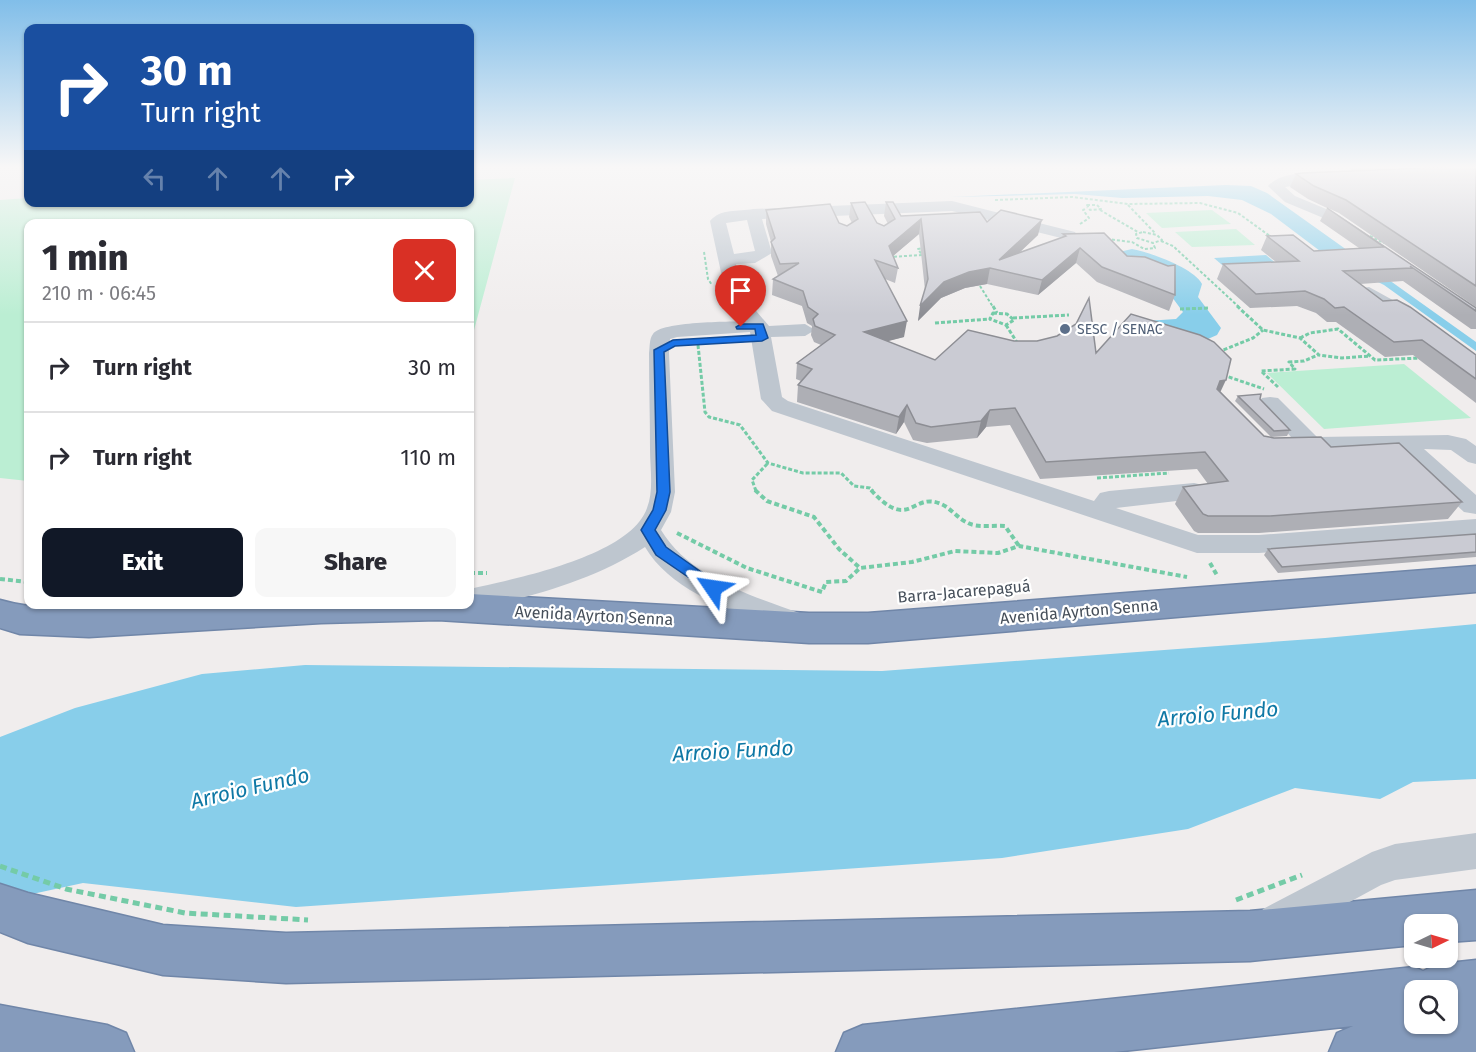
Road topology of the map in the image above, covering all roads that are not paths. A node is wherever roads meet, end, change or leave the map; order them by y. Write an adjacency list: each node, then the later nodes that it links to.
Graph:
1 (726, 216): 15 (lane)
2 (754, 216): 15 (lane)
3 (816, 216): 12 (lane)
4 (839, 216): 11 (lane)
5 (874, 216): 10 (lane)
6 (935, 216): 9 (lane)
7 (1005, 216): 13 (lane)
8 (1330, 216): 14 (lane)
9 (939, 222)
10 (879, 225)
11 (843, 226)
12 (824, 231)
13 (1075, 231)
14 (1365, 237)
15 (726, 259): 19 (lane)
16 (1369, 292): 18 (lane)
17 (806, 330): 19 (lane)
18 (1429, 330)
19 (761, 332): 20 (lane); 20 (lane); 27 (lane)
20 (660, 349): 29 (lane)
21 (1276, 398): 23 (lane)
22 (1402, 442): 23 (lane); 25 (lane); 28 (lane)
23 (1311, 444): 24 (lane)
24 (1268, 447)
25 (1476, 457)
26 (1194, 491): 27 (lane)
27 (1100, 513): 28 (lane)
28 (1475, 517)
29 (648, 530): 31 (lane); 35 (lane)
30 (1476, 579): 35 (highway, Avenida Ayrton Senna)
31 (474, 598)
32 (474, 605): 35 (highway, Avenida Ayrton Senna)
33 (321, 609): 34 (highway, Avenida Ayrton Senna)
34 (0, 614)
35 (809, 628)
36 (1476, 851): 39 (lane)
37 (0, 908): 39 (highway)
38 (1476, 915): 39 (highway)
39 (1240, 919)
40 (1476, 986): 41 (highway)
41 (1458, 988)
42 (1404, 994): 46 (highway)
43 (0, 1032): 45 (highway)
44 (1476, 1036): 47 (highway)
45 (99, 1051)
46 (863, 1052)
47 (1356, 1052)

